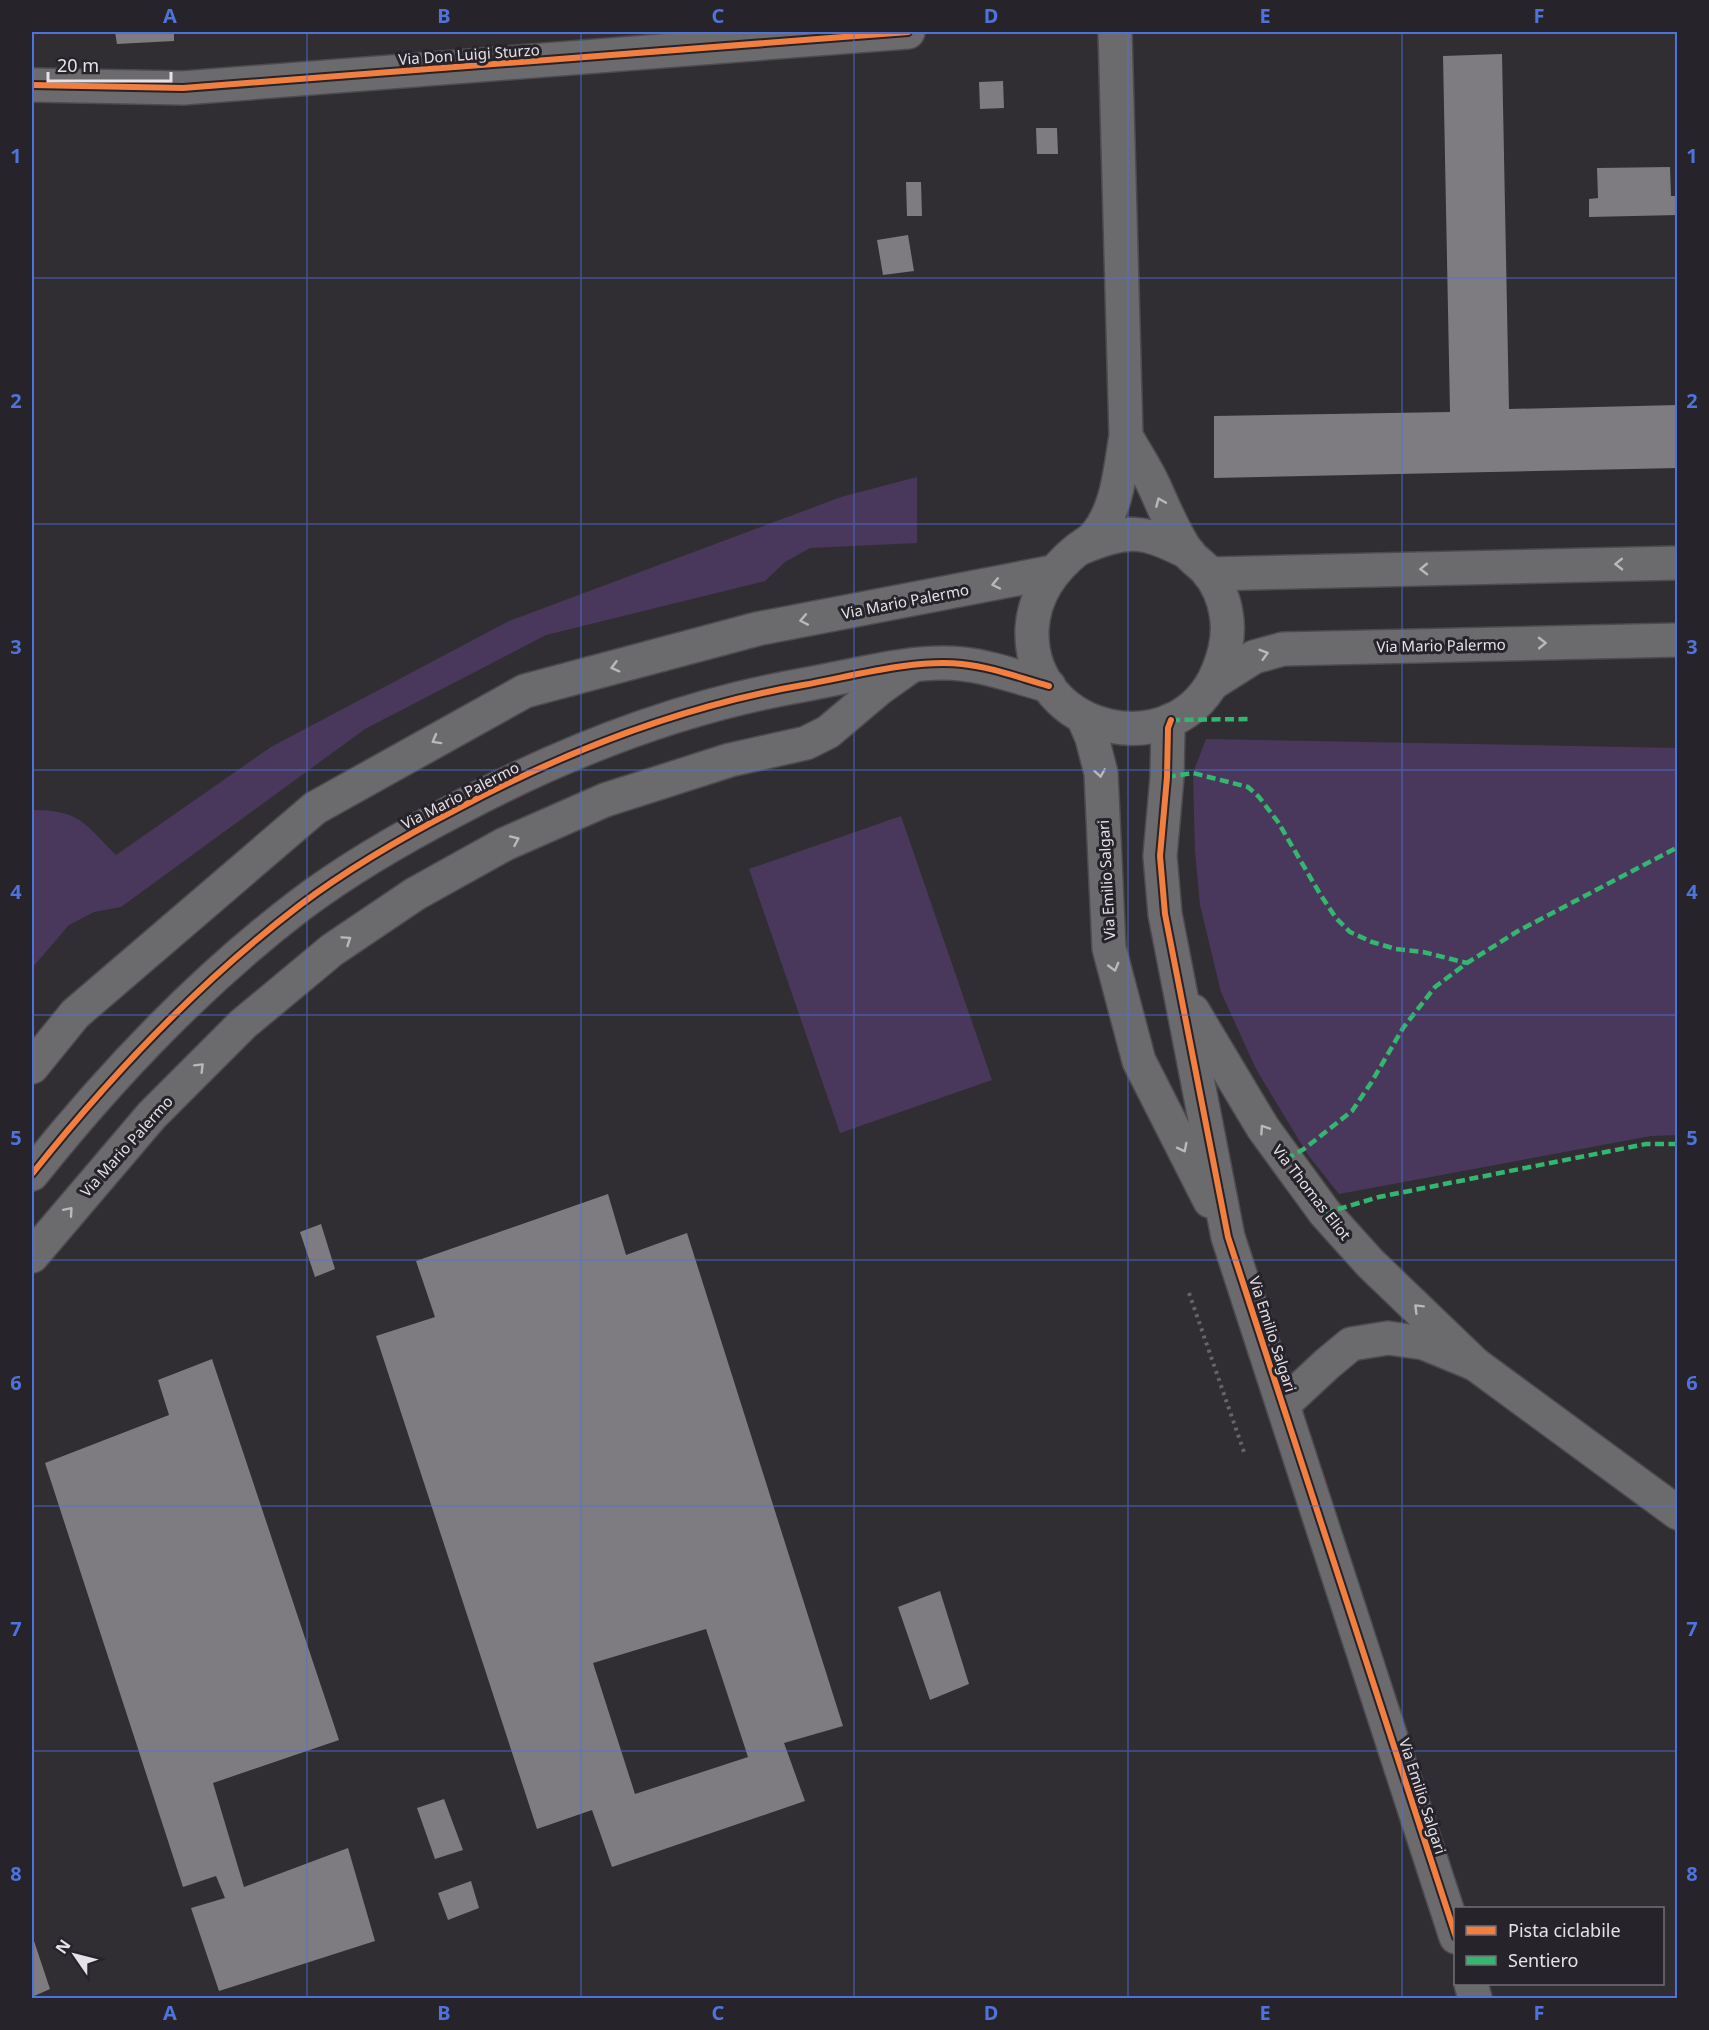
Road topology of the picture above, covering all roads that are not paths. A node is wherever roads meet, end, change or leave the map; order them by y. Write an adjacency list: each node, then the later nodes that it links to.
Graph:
1 (908, 32): 3 (street, Via Don Luigi Sturzo)
2 (1115, 32): 5 (street)
3 (664, 41): 4 (street, Via Don Luigi Sturzo)
4 (32, 85)
5 (1126, 436): 6 (street); 7 (street, one-way to 5)
6 (1077, 550): 7 (street); 9 (street)
7 (1199, 563): 8 (street, one-way to 7); 12 (street)
8 (1677, 563)
9 (1053, 572): 13 (street); 17 (street, Via Mario Palermo, one-way to 17)
10 (1677, 640): 12 (street, Via Mario Palermo, one-way to 10)
11 (910, 666): 13 (street, Via Mario Palermo); 18 (street, Via Mario Palermo); 20 (street, Via Mario Palermo, one-way to 11)
12 (1213, 683): 15 (street)
13 (1049, 686): 14 (street)
14 (1083, 717): 15 (street); 19 (street, Via Emilio Salgari, one-way to 19)
15 (1171, 720): 16 (street, Via Emilio Salgari)
16 (1182, 994): 19 (street, Via Emilio Salgari); 21 (street, Via Thomas Eliot, one-way to 16)
17 (32, 1067)
18 (32, 1174)
19 (1228, 1237): 22 (street, Via Emilio Salgari)
20 (32, 1256)
21 (1474, 1364): 22 (street, Via Thomas Eliot); 23 (street, Via Thomas Eliot)
22 (1283, 1405): 24 (street, Via Emilio Salgari)
23 (1677, 1513)
24 (1454, 1934)

